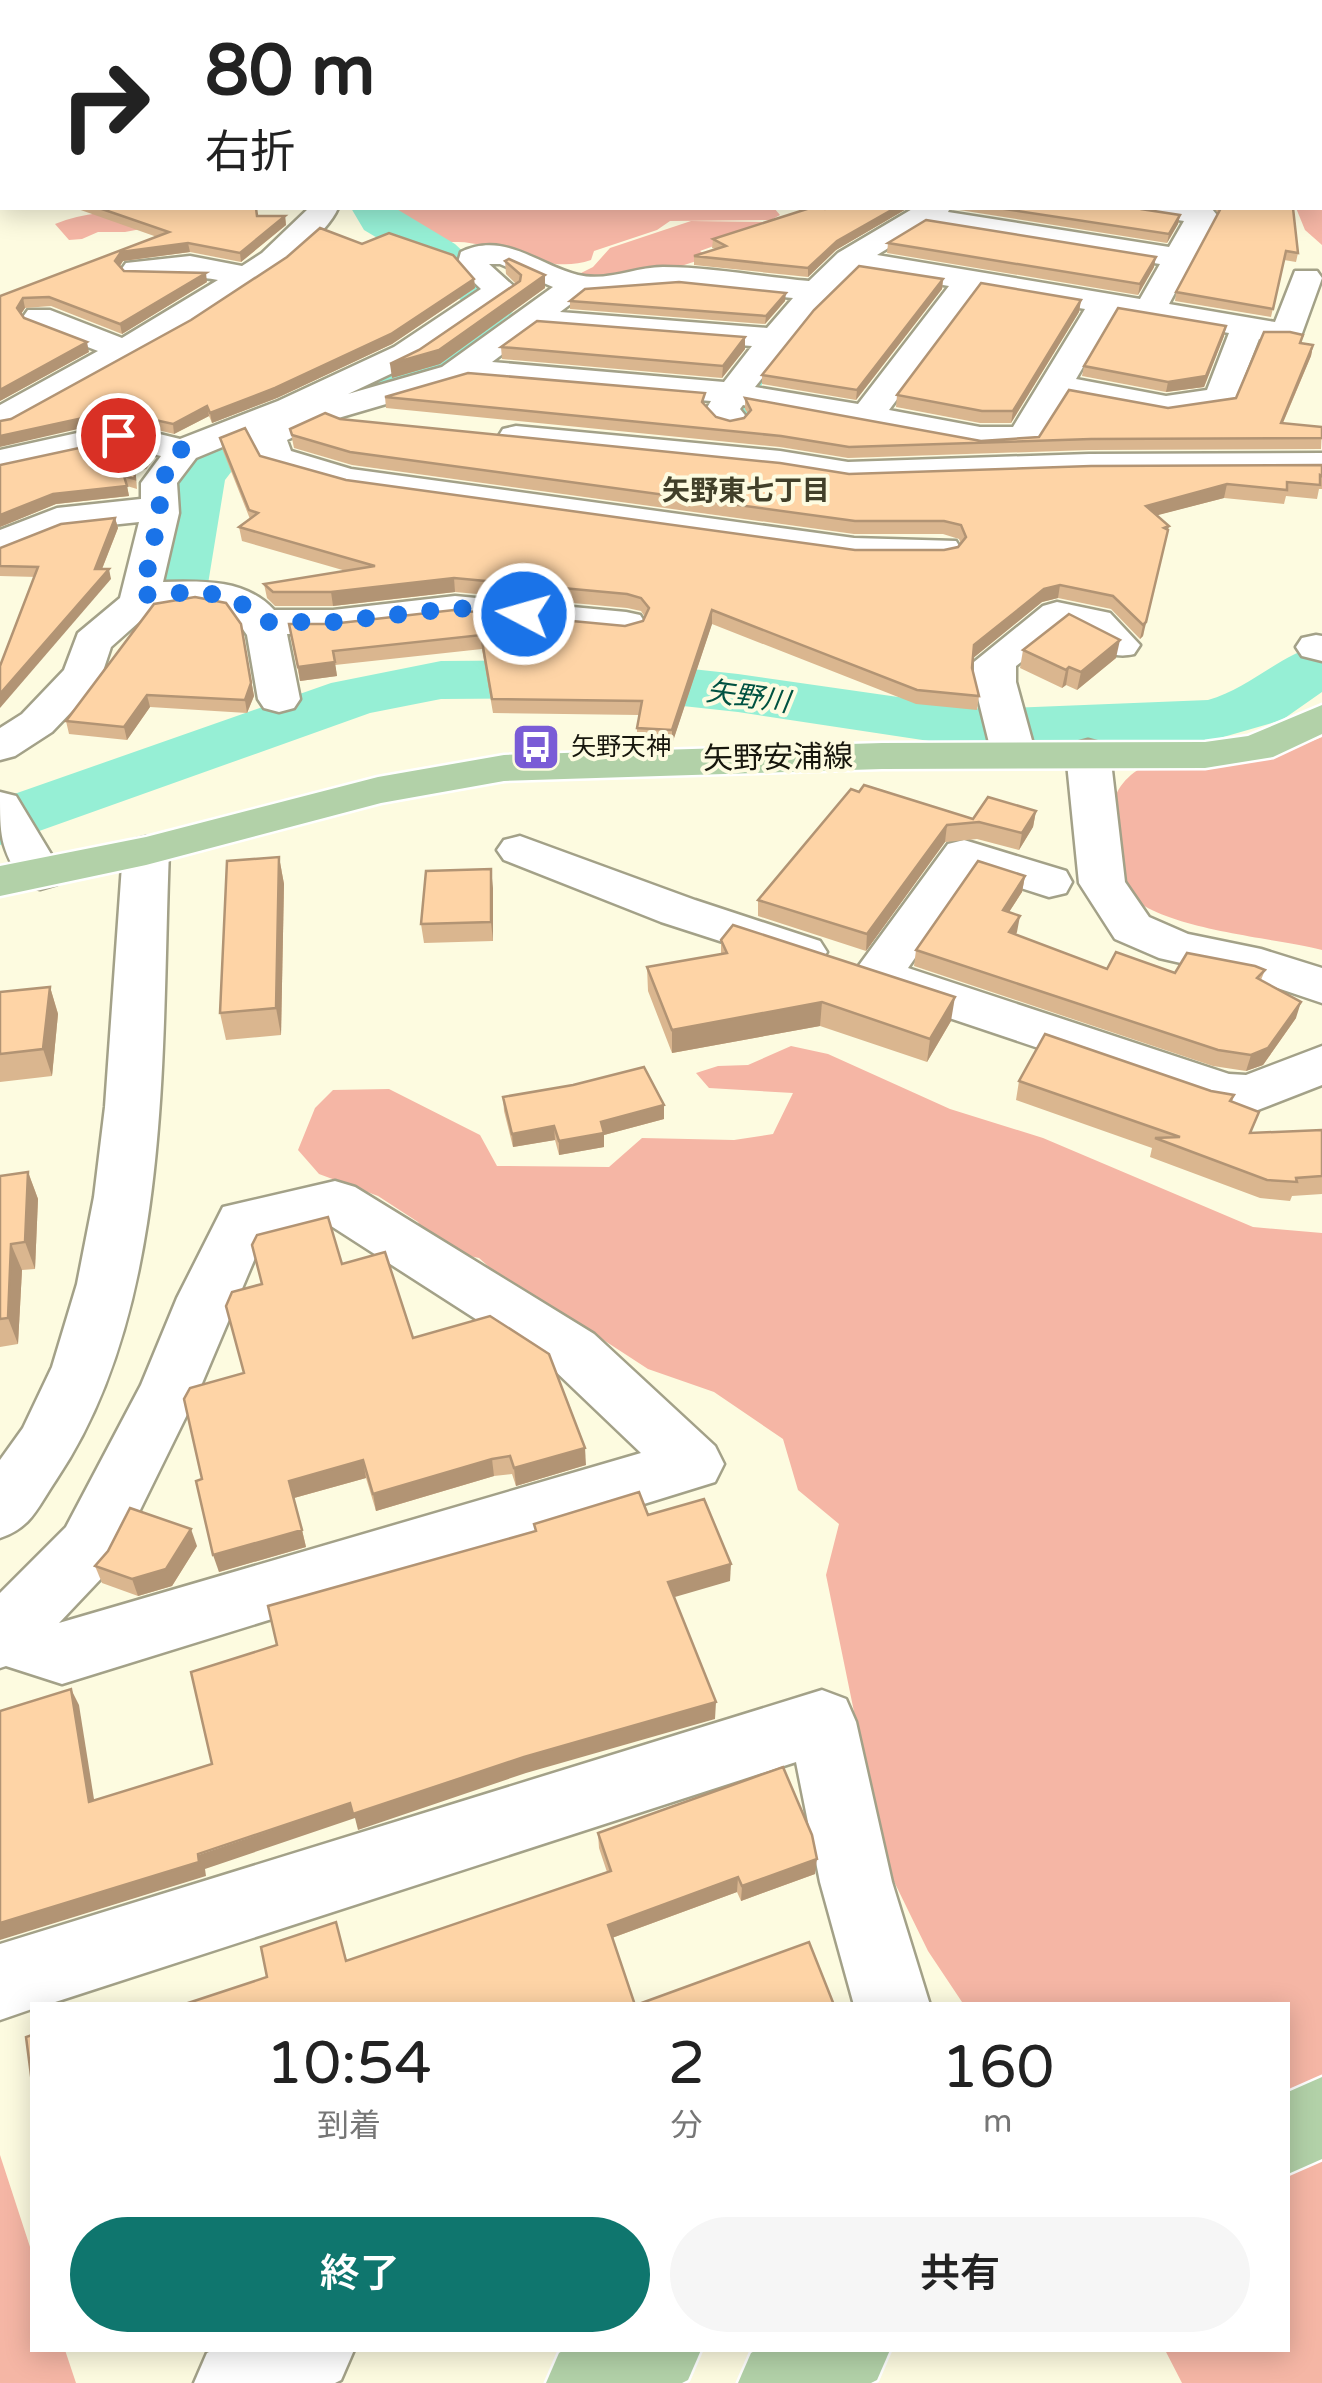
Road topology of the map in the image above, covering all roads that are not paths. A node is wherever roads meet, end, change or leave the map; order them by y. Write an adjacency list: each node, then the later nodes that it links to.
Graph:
1 (322, 210): 7 (street)
2 (1165, 210): 4 (street)
3 (928, 212): 4 (street); 5 (street)
4 (1180, 258): 13 (street)
5 (849, 260): 9 (street); 11 (street)
6 (137, 270): 7 (street)
7 (246, 276): 18 (street)
8 (1306, 278): 16 (street)
9 (969, 281): 12 (street); 23 (street)
10 (576, 284): 11 (street); 15 (street); 22 (street)
11 (813, 292): 17 (street)
12 (1104, 304): 13 (street); 20 (street)
13 (1150, 310): 16 (street)
14 (39, 317): 18 (street)
15 (530, 319): 17 (street); 19 (street)
16 (1247, 328): 20 (street)
17 (775, 338): 21 (street)
18 (125, 350): 24 (street)
19 (462, 369): 21 (street); 22 (street)
20 (1055, 386): 23 (street)
21 (732, 392): 23 (street); 29 (street)
22 (303, 411): 25 (street); 27 (street); 33 (street)
23 (867, 416)
24 (0, 419)
25 (406, 427)
26 (484, 434): 29 (street)
27 (183, 450): 28 (street); 31 (street)
28 (0, 461)
29 (780, 462): 30 (street); 33 (street)
30 (1322, 464)
31 (160, 495): 32 (street); 34 (street); 36 (street)
32 (12, 501)
33 (855, 530): 35 (street)
34 (0, 544)
35 (942, 549)
36 (142, 595): 37 (street); 42 (street)
37 (265, 622): 38 (street); 40 (street)
38 (626, 624)
39 (1120, 646): 44 (street)
40 (279, 699)
41 (1322, 718): 43 (main road, 矢野安浦線)
42 (0, 747)
43 (1088, 754): 44 (main road, 矢野安浦線); 50 (street)
44 (1014, 755): 47 (main road, 矢野安浦線)
45 (15, 850): 47 (main road, 矢野安浦線)
46 (520, 850): 49 (street)
47 (146, 851): 52 (street)
48 (1048, 882): 49 (street)
49 (877, 976): 51 (street)
50 (1322, 986)
51 (1322, 1064)
52 (0, 1511)
53 (2, 1637): 53 (street)
54 (0, 1982): 55 (street)
55 (891, 2002)
56 (1322, 2117): 57 (main road)
57 (1290, 2133)
58 (307, 2352): 61 (street)
59 (654, 2352): 62 (main road)
60 (843, 2352): 63 (main road)
61 (237, 2383)
62 (589, 2383)
63 (782, 2383)

